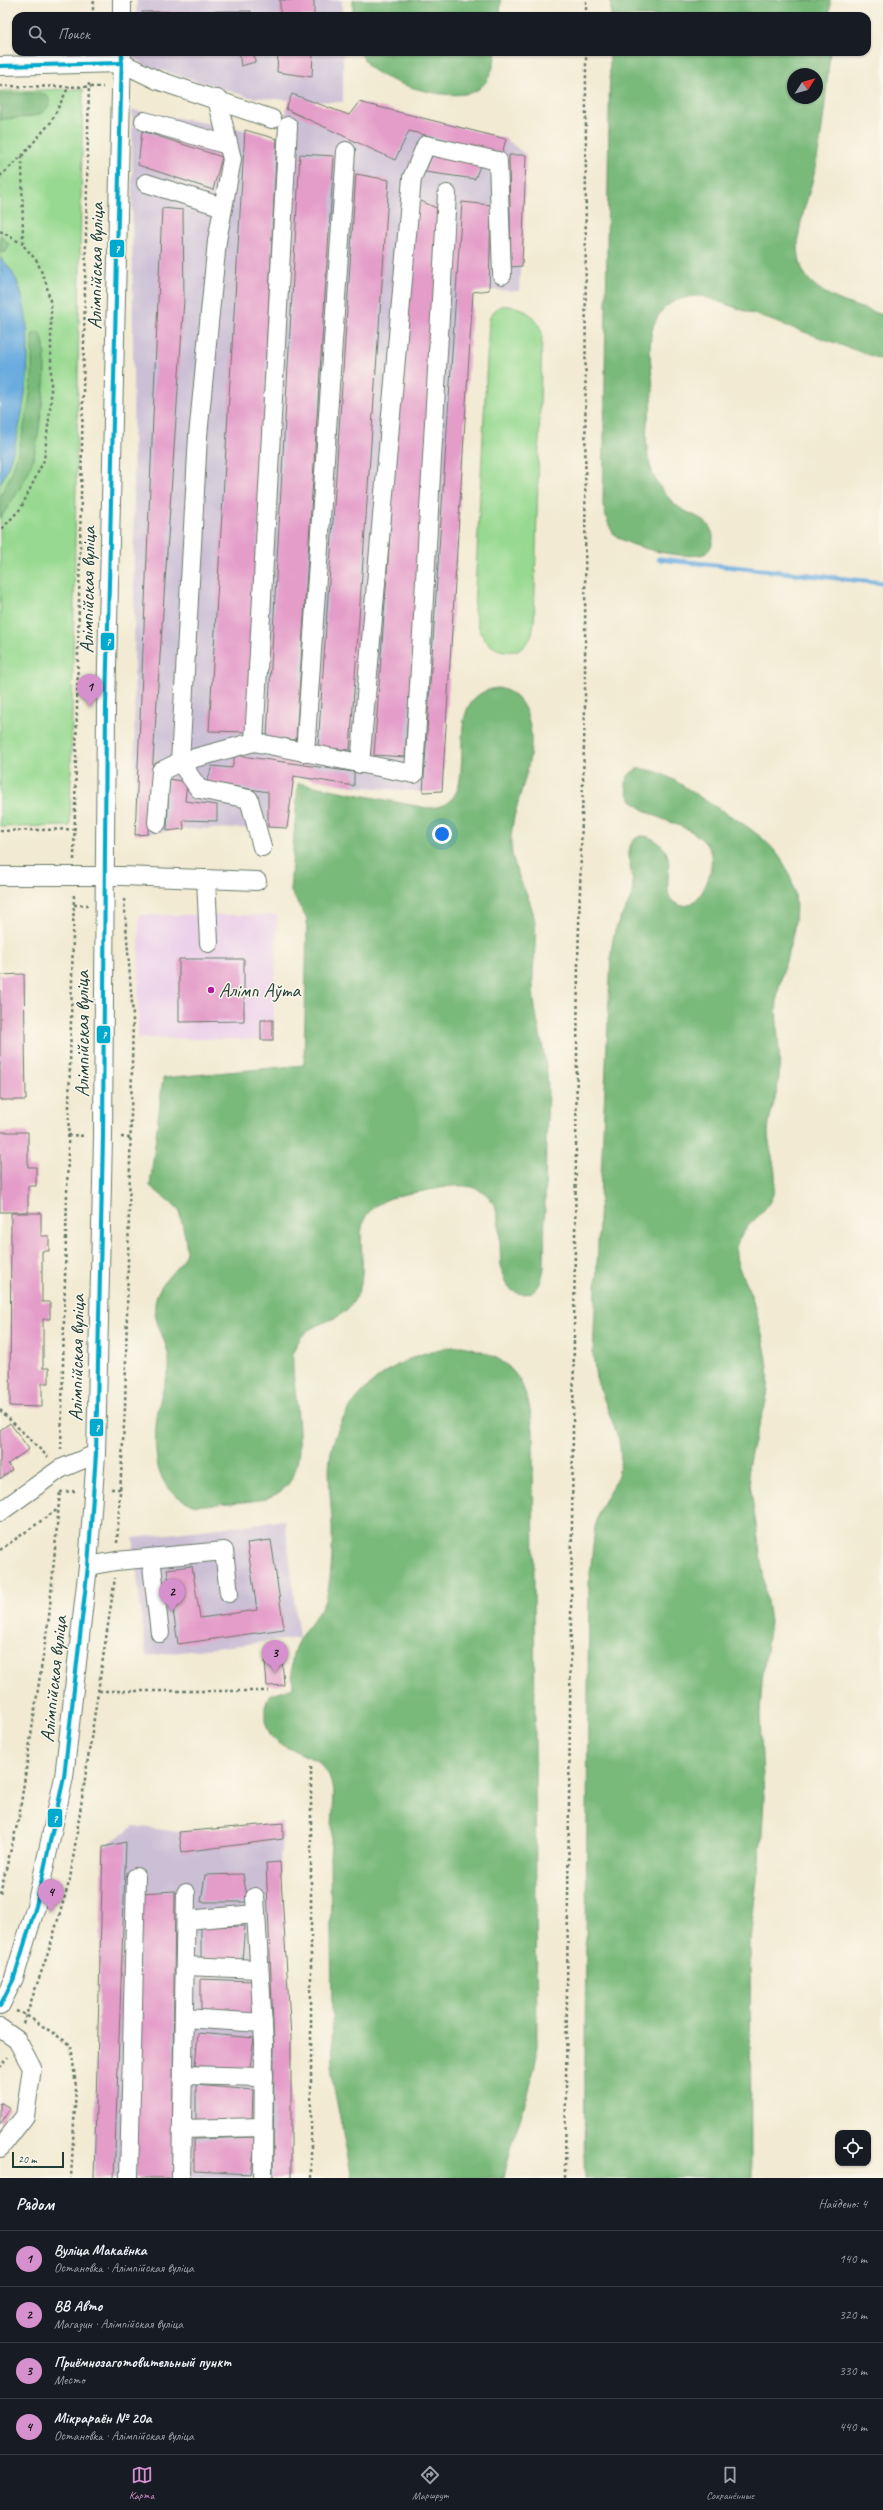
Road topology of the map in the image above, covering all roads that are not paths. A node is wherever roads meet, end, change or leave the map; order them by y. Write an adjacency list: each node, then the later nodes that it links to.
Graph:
1 (122, 0): 2 (street)
2 (122, 12)
3 (122, 58): 4 (street); 5 (street); 20 (street, Алімпійская вуліца)
4 (0, 66)
5 (217, 100): 7 (street); 13 (street)
6 (144, 121): 7 (street)
7 (228, 145): 11 (street)
8 (346, 151): 14 (street)
9 (146, 183): 11 (street)
10 (447, 194): 16 (street)
11 (223, 207): 15 (street)
12 (502, 275): 16 (street)
13 (254, 742): 14 (street); 15 (street)
14 (305, 753): 16 (street)
15 (180, 762): 17 (street); 18 (street)
16 (360, 764)
17 (157, 823)
18 (262, 847)
19 (0, 876): 20 (street)
20 (105, 876): 21 (street); 24 (street, Алімпійская вуліца)
21 (206, 879): 22 (street); 23 (street)
22 (257, 881)
23 (209, 943)
24 (96, 1454): 25 (street); 27 (street, Алімпійская вуліца)
25 (0, 1512)
26 (151, 1558): 27 (street); 28 (street); 29 (street)
27 (88, 1566): 35 (street, Алімпійская вуліца)
28 (229, 1593)
29 (160, 1633)
30 (136, 1877): 45 (street)
31 (186, 1893): 32 (street)
32 (186, 1920): 33 (street); 34 (street)
33 (185, 1966): 34 (street); 37 (street)
34 (259, 1969): 38 (street)
35 (7, 1975): 36 (street, Алімпійская вуліца)
36 (0, 2006)
37 (184, 2018): 38 (street); 40 (street)
38 (263, 2023): 41 (street)
39 (0, 2028): 44 (street)
40 (183, 2075): 41 (street); 43 (street)
41 (264, 2077): 42 (street)
42 (263, 2127): 43 (street); 47 (street)
43 (182, 2129): 46 (street)
44 (0, 2148)
45 (129, 2178)
46 (181, 2178)
47 (263, 2178)

